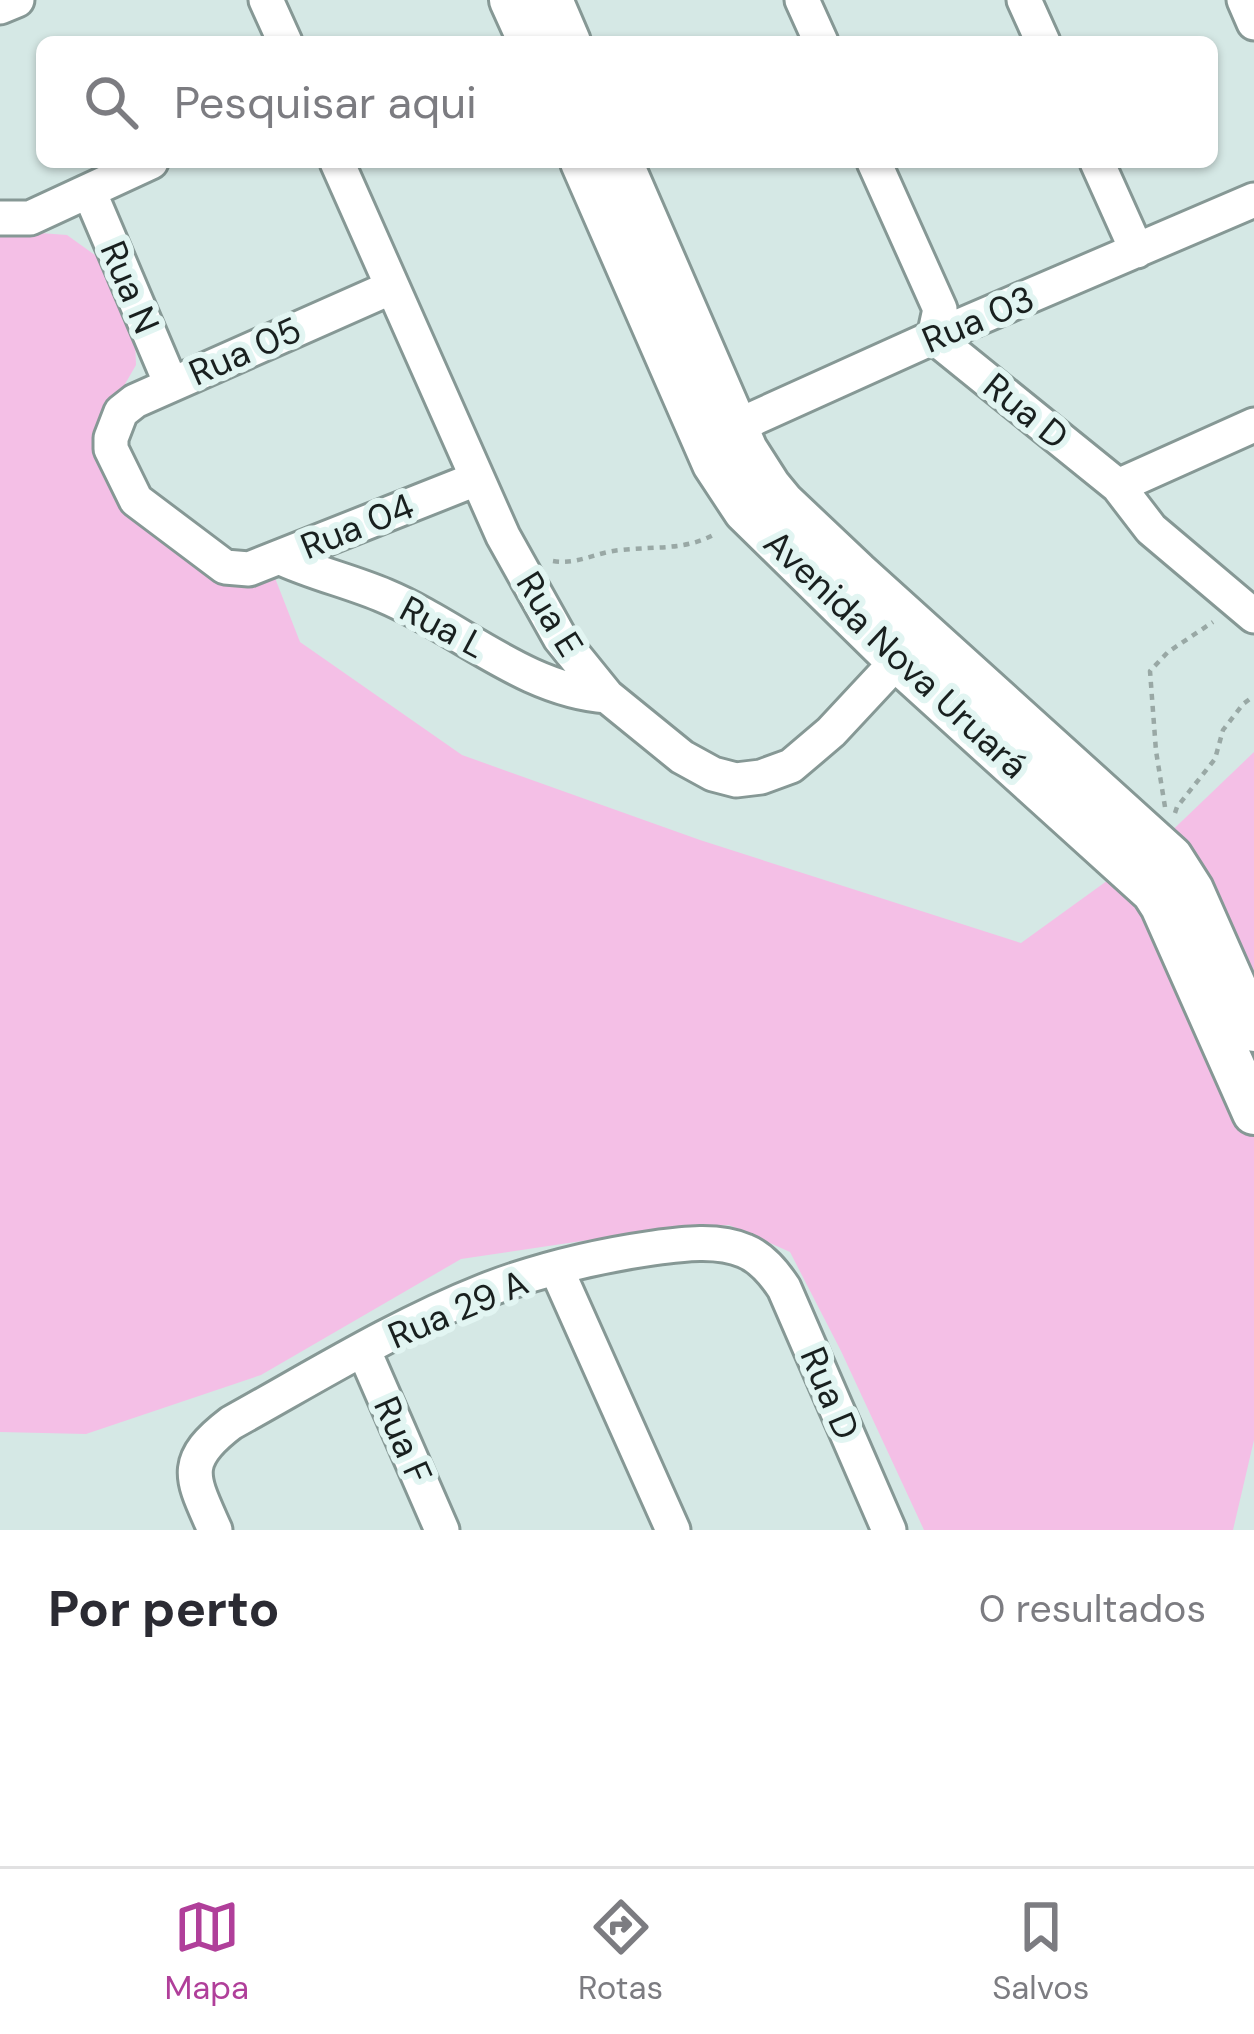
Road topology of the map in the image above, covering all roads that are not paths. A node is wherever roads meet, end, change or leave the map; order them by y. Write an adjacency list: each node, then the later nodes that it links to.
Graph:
1 (17, 0): 7 (street)
2 (512, 0): 9 (street)
3 (551, 0): 10 (street)
4 (802, 0): 11 (street)
5 (1024, 0): 12 (street)
6 (1244, 0): 8 (street)
7 (0, 7)
8 (1254, 23)
9 (527, 36)
10 (566, 36)
11 (818, 36)
12 (1040, 36)
13 (138, 168): 19 (street)
14 (340, 168): 23 (street, Rua E)
15 (585, 168): 27 (street, Avenida Nova Uruará)
16 (623, 168): 27 (street, Avenida Nova Uruará)
17 (877, 168): 24 (street)
18 (1100, 168): 22 (street)
19 (89, 191): 21 (street); 25 (street, Rua N)
20 (1254, 200): 22 (street, Rua 03)
21 (0, 218)
22 (1137, 251): 24 (street, Rua 03)
23 (390, 288): 25 (street, Rua 05); 28 (street, Rua E)
24 (934, 337): 27 (street, Rua 03); 29 (street, Rua D)
25 (171, 384): 31 (street, Rua 05)
26 (1254, 425): 29 (street)
27 (719, 434): 33 (street, Avenida Nova Uruará); 33 (street, Avenida Nova Uruará)
28 (476, 479): 30 (street, Rua 04); 34 (street, Rua E)
29 (1118, 486): 32 (street, Rua D)
30 (279, 557): 31 (street, Rua 04); 34 (street, Rua L)
31 (238, 570)
32 (1250, 612)
33 (910, 647): 34 (street, Rua E); 35 (street, Avenida Nova Uruará); 36 (street, Avenida Nova Uruará)
34 (607, 696)
35 (1254, 1030)
36 (1254, 1113)
37 (762, 1262): 38 (street, Rua 29 A); 43 (street, Rua D)
38 (556, 1268): 39 (street, Rua 29 A); 42 (street)
39 (364, 1351): 40 (street, Rua 29 A); 41 (street, Rua F)
40 (215, 1530)
41 (442, 1530)
42 (673, 1530)
43 (889, 1530)

